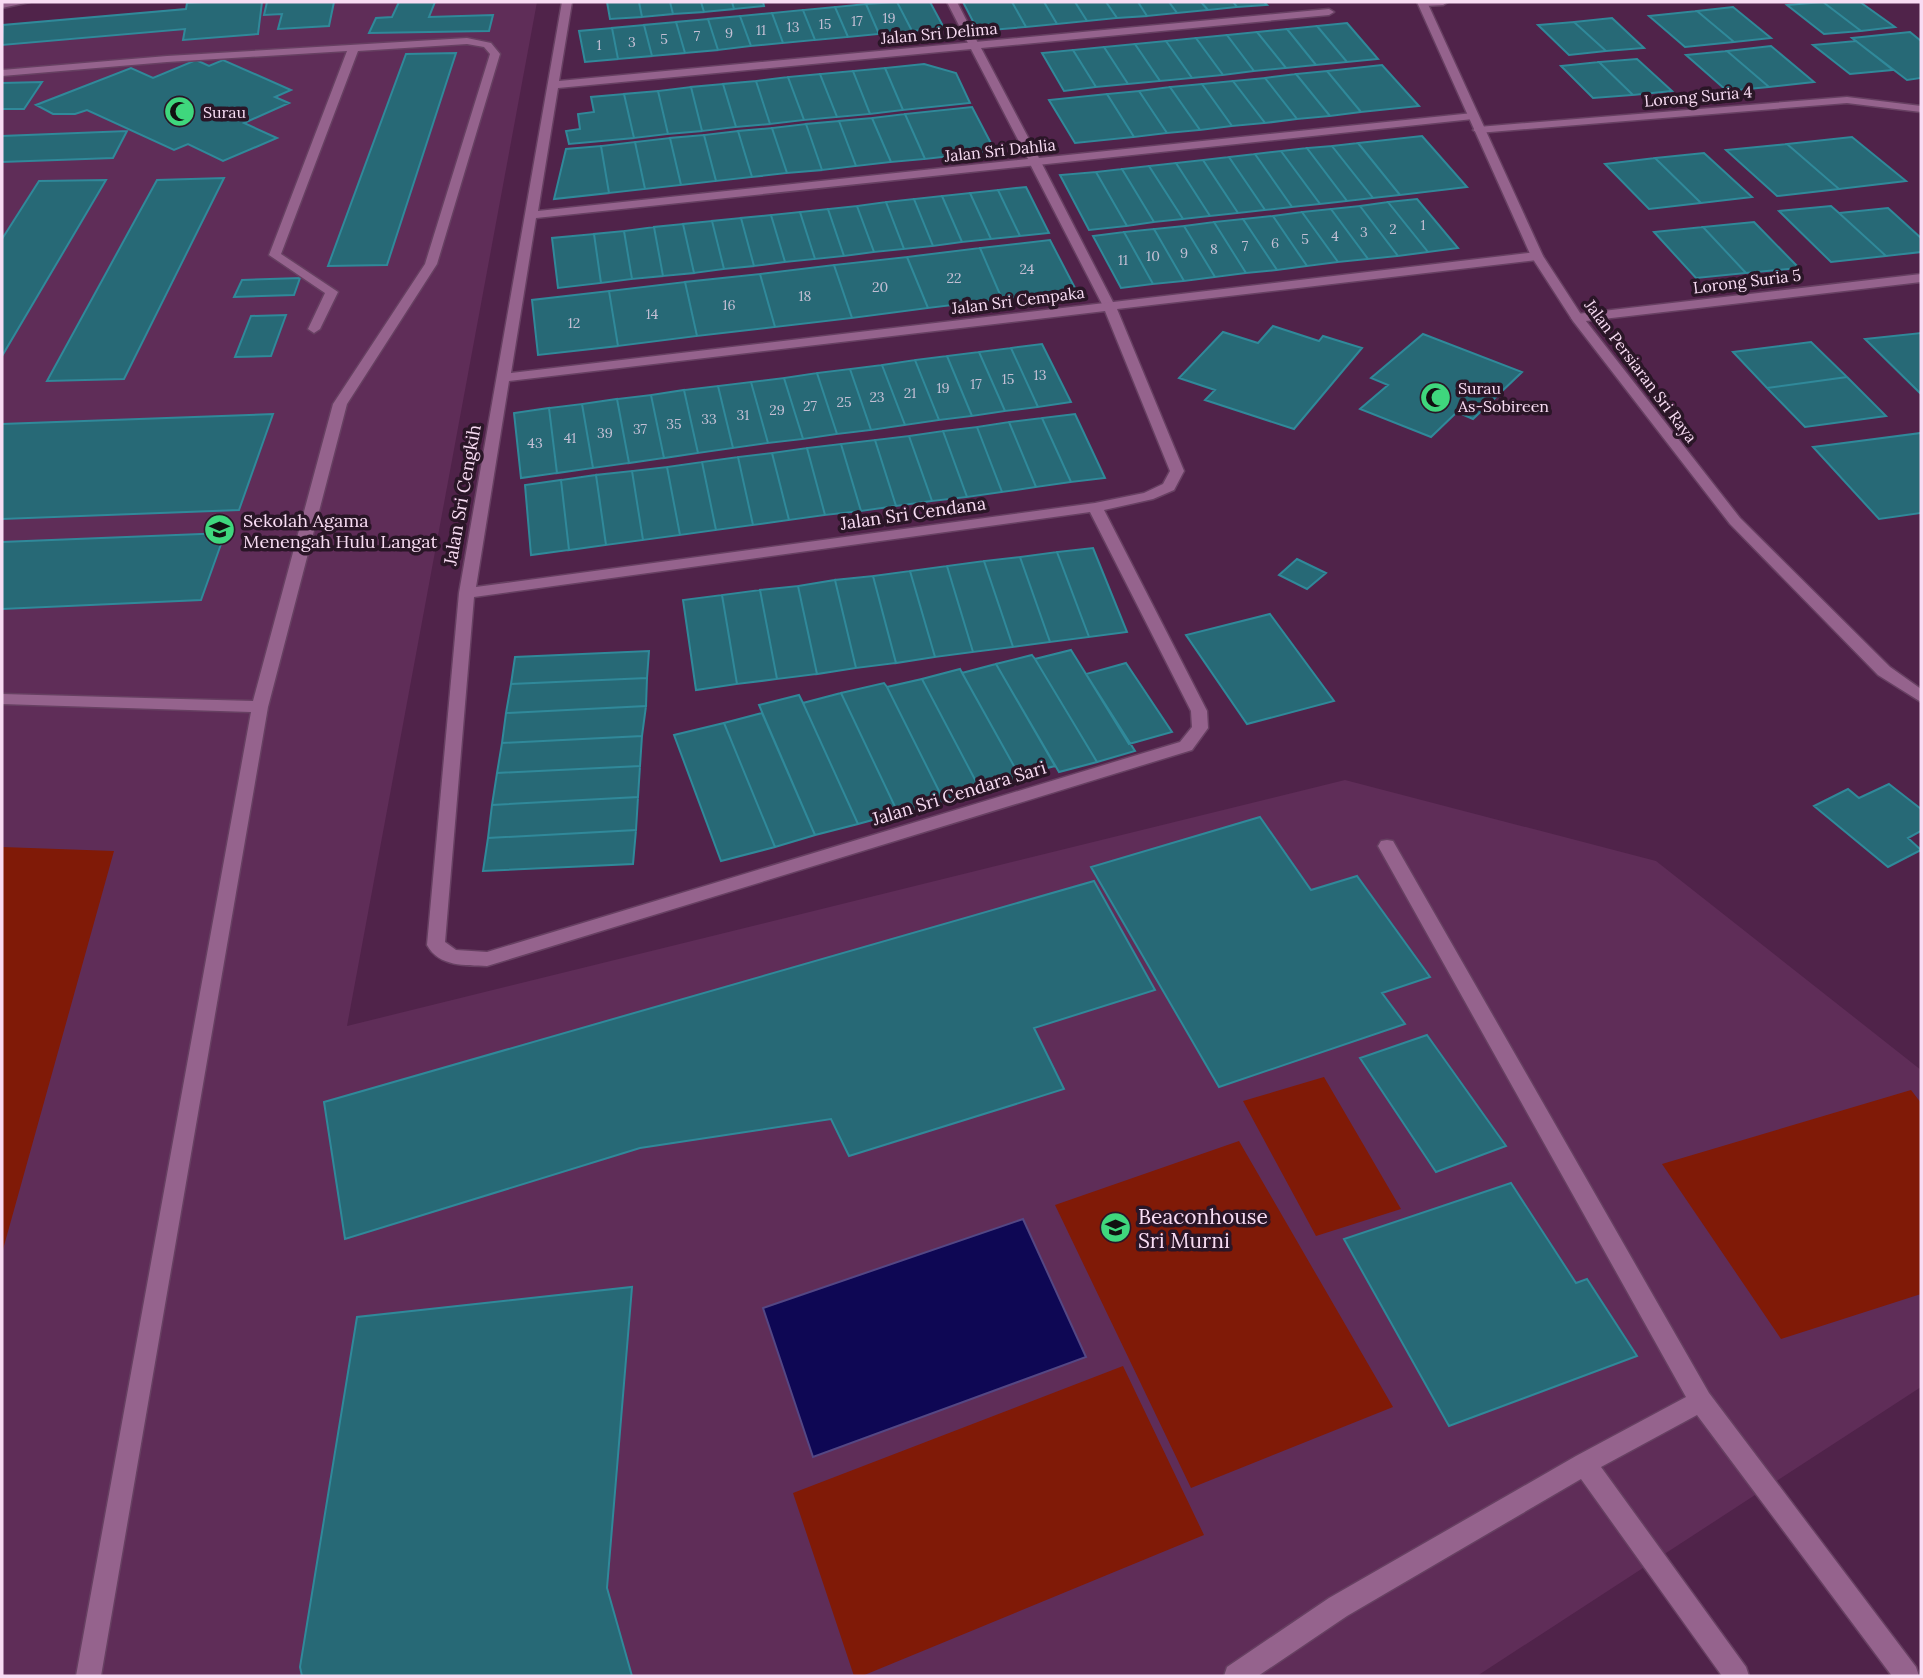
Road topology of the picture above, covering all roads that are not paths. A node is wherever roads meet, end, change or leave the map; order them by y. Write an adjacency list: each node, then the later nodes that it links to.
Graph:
1 (25, 2): 6 (street)
2 (567, 2): 11 (street, Jalan Sri Cengkih)
3 (952, 2): 8 (street, Jalan Sri Cendana)
4 (1443, 2): 5 (street)
5 (1423, 3): 13 (street, Jalan Persiaran Sri Raya)
6 (2, 5)
7 (1329, 12): 8 (street, Jalan Sri Delima)
8 (974, 45): 11 (street, Jalan Sri Delima); 15 (street, Jalan Sri Cendana)
9 (354, 47): 10 (street); 21 (street); 27 (street)
10 (2, 73)
11 (553, 85): 16 (street, Jalan Sri Cengkih)
12 (1921, 109): 14 (street, Lorong Suria 4)
13 (1473, 116): 14 (street, Jalan Persiaran Sri Raya); 15 (street, Jalan Sri Dahlia)
14 (1478, 130): 17 (street, Jalan Persiaran Sri Raya)
15 (1035, 162): 16 (street, Jalan Sri Dahlia); 19 (street, Jalan Sri Cendana)
16 (530, 215): 22 (street, Jalan Sri Cengkih)
17 (1537, 256): 19 (street, Jalan Sri Cempaka); 20 (street, Jalan Persiaran Sri Raya)
18 (1921, 278): 20 (street, Lorong Suria 5)
19 (1110, 306): 22 (street, Jalan Sri Cempaka); 23 (street, Jalan Sri Cendana)
20 (1577, 318): 25 (street, Jalan Persiaran Sri Raya)
21 (314, 329)
22 (503, 377): 24 (street, Jalan Sri Cengkih)
23 (1095, 507): 24 (street, Jalan Sri Cendana); 29 (street, Jalan Sri Cendara Sari)
24 (467, 593): 29 (street, Jalan Sri Cengkih)
25 (1921, 697)
26 (2, 699): 27 (street)
27 (260, 707): 32 (street)
28 (1387, 846): 30 (street)
29 (487, 959)
30 (1701, 1401): 31 (street); 35 (street)
31 (1584, 1464): 33 (street); 34 (street)
32 (88, 1676)
33 (1236, 1676)
34 (1737, 1676)
35 (1907, 1676)

